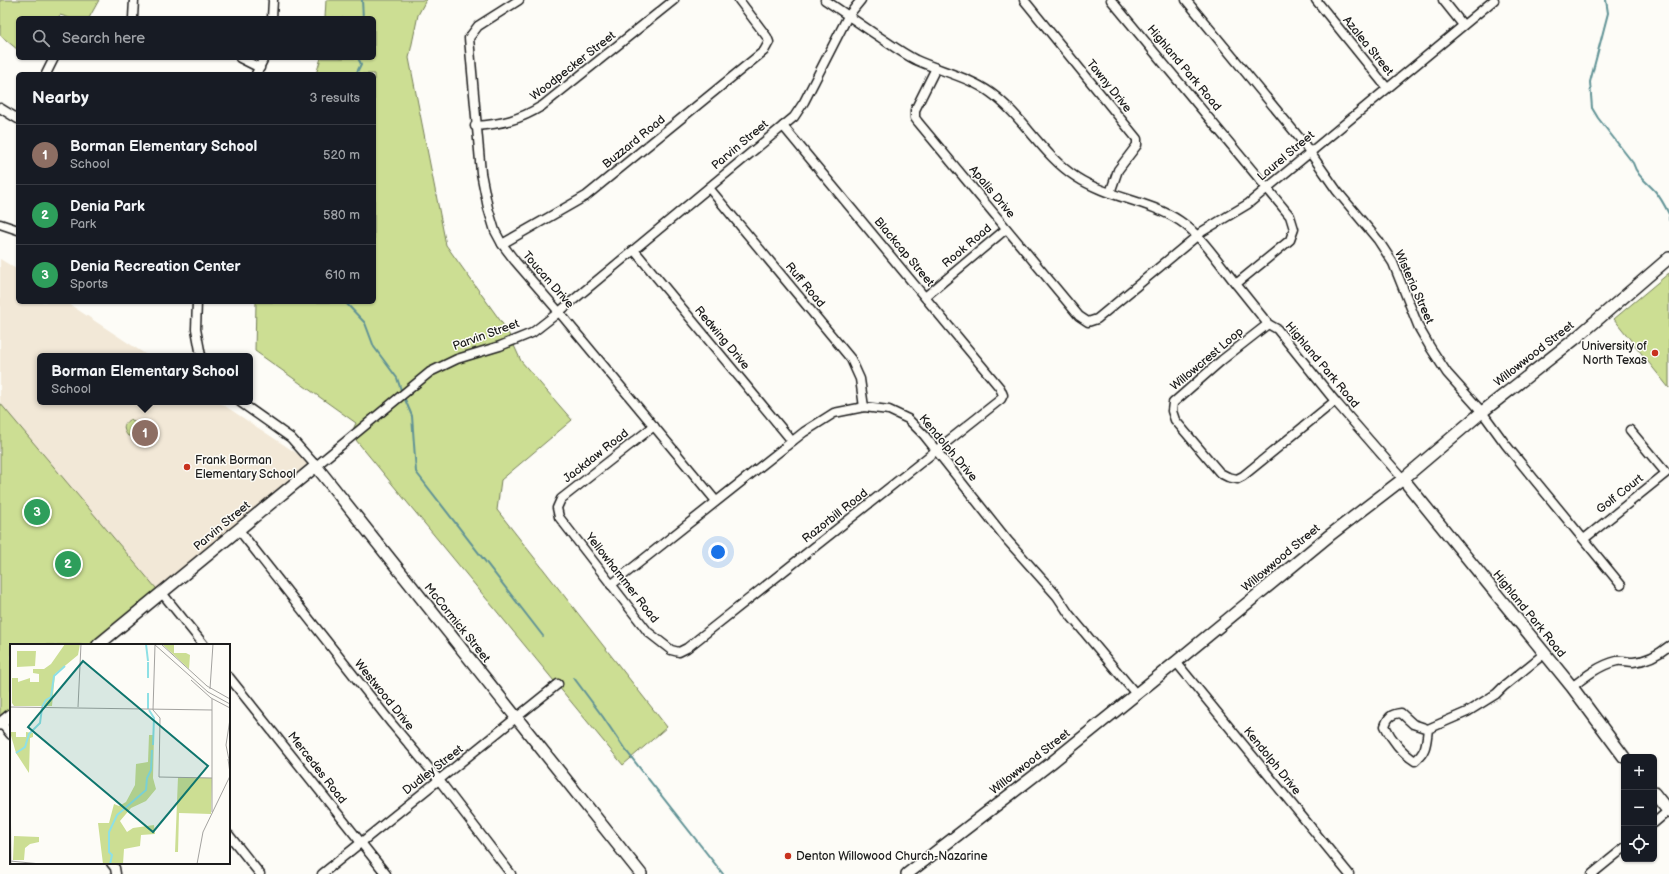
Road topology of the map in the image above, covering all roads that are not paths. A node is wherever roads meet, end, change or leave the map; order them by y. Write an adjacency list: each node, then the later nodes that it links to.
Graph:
1 (134, 0): 14 (street)
2 (273, 0): 15 (street)
3 (518, 0): 27 (street, Toucan Drive)
4 (674, 0): 27 (street, Woodpecker Street)
5 (739, 0): 37 (street, Buzzard Road)
6 (825, 0): 16 (street)
7 (861, 0): 16 (street, Parvin Street)
8 (1024, 0): 32 (street, Tawny Drive)
9 (1111, 0): 31 (street, Highland Park Road)
10 (1186, 0): 29 (street, Wisteria Street)
11 (1316, 0): 24 (street, Azalea Street)
12 (1443, 0): 17 (street)
13 (1494, 0): 17 (street, Laurel Street)
14 (133, 16)
15 (272, 16)
16 (848, 16): 21 (street); 28 (street, Parvin Street)
17 (1463, 25): 24 (street, Laurel Street)
18 (53, 60): 23 (street)
19 (243, 60): 22 (street)
20 (263, 60): 22 (street)
21 (936, 68): 32 (street); 35 (street, Apalis Drive)
22 (258, 71)
23 (47, 72)
24 (1387, 88): 29 (street, Laurel Street)
25 (0, 108): 26 (street)
26 (16, 118)
27 (476, 126): 37 (street, Toucan Drive)
28 (783, 126): 30 (street, Parvin Street); 41 (street, Blackcap Street)
29 (1310, 152): 31 (street, Laurel Street); 51 (street, Wisteria Street)
30 (709, 188): 38 (street, Parvin Street); 50 (street, Ruff Road)
31 (1267, 188): 36 (street, Laurel Street); 40 (street, Highland Park Road)
32 (1110, 192): 36 (street)
33 (0, 224): 34 (street)
34 (16, 229)
35 (1006, 229): 41 (street, Rook Road); 44 (street, Apalis Drive)
36 (1197, 236): 40 (street); 44 (street, Laurel Street)
37 (502, 244): 43 (street, Toucan Drive)
38 (634, 250): 43 (street, Parvin Street); 54 (street, Redwing Drive)
39 (1669, 258): 51 (street, Willowwood Street)
40 (1236, 284): 45 (street, Highland Park Road)
41 (925, 297): 47 (street, Blackcap Street)
42 (197, 304): 46 (street)
43 (559, 312): 52 (street, Toucan Drive); 56 (street, Parvin Street)
44 (1088, 322)
45 (1268, 324): 48 (street, Highland Park Road); 48 (street, Willowcrest Loop)
46 (200, 353)
47 (1003, 395): 55 (street, Razorbill Road)
48 (1335, 401): 57 (street, Highland Park Road)
49 (244, 405): 56 (street, McCormick Street)
50 (864, 407): 54 (street, Kendolph Drive); 55 (street, Kendolph Drive)
51 (1482, 412): 57 (street, Willowwood Street); 61 (street, Wisteria Street)
52 (654, 426): 58 (street, Toucan Drive); 59 (street, Jackdaw Road)
53 (1630, 430): 61 (street, Golf Court)
54 (792, 441): 58 (street, Kendolph Drive)
55 (937, 451): 68 (street, Razorbill Road); 74 (street, Kendolph Drive)
56 (316, 466): 60 (street, Parvin Street); 76 (street, McCormick Street)
57 (1402, 479): 69 (street, Highland Park Road); 70 (street, Willowwood Street)
58 (716, 501): 62 (street, Kendolph Drive)
59 (557, 508): 62 (street, Yellowhammer Road)
60 (239, 530): 64 (street, Parvin Street); 81 (street, Westwood Drive)
61 (1584, 539): 63 (street, Wisteria Street)
62 (611, 584): 68 (street, Yellowhammer Road)
63 (1620, 585)
64 (162, 593): 65 (street, Parvin Street); 66 (street)
65 (99, 644)
66 (203, 644)
67 (1669, 646): 73 (street)
68 (679, 652)
69 (1544, 653): 73 (street, Highland Park Road); 78 (street)
70 (1176, 662): 74 (street, Willowwood Street); 96 (street, Kendolph Drive)
71 (230, 678): 86 (street, Mercedes Road)
72 (558, 684): 76 (street, Dudley Street)
73 (1572, 687): 80 (street, Highland Park Road)
74 (1136, 694): 95 (street, Willowwood Street)
75 (10, 716): 77 (street)
76 (516, 718): 81 (street, Dudley Street); 94 (street, McCormick Street)
77 (0, 723): 79 (street)
78 (1428, 729): 78 (street)
79 (10, 734)
80 (1622, 754)
81 (439, 780): 86 (street, Dudley Street); 93 (street, Westwood Drive)
82 (1657, 797): 83 (street)
83 (1669, 811): 84 (street)
84 (1657, 821)
85 (230, 836): 90 (street)
86 (360, 843): 91 (street, Dudley Street); 92 (street, Mercedes Road)
87 (1621, 850): 97 (street)
88 (112, 864): 89 (street)
89 (116, 874)
90 (260, 874)
91 (322, 874)
92 (386, 874)
93 (511, 874)
94 (641, 874)
95 (907, 874)
96 (1349, 874)
97 (1592, 874)

